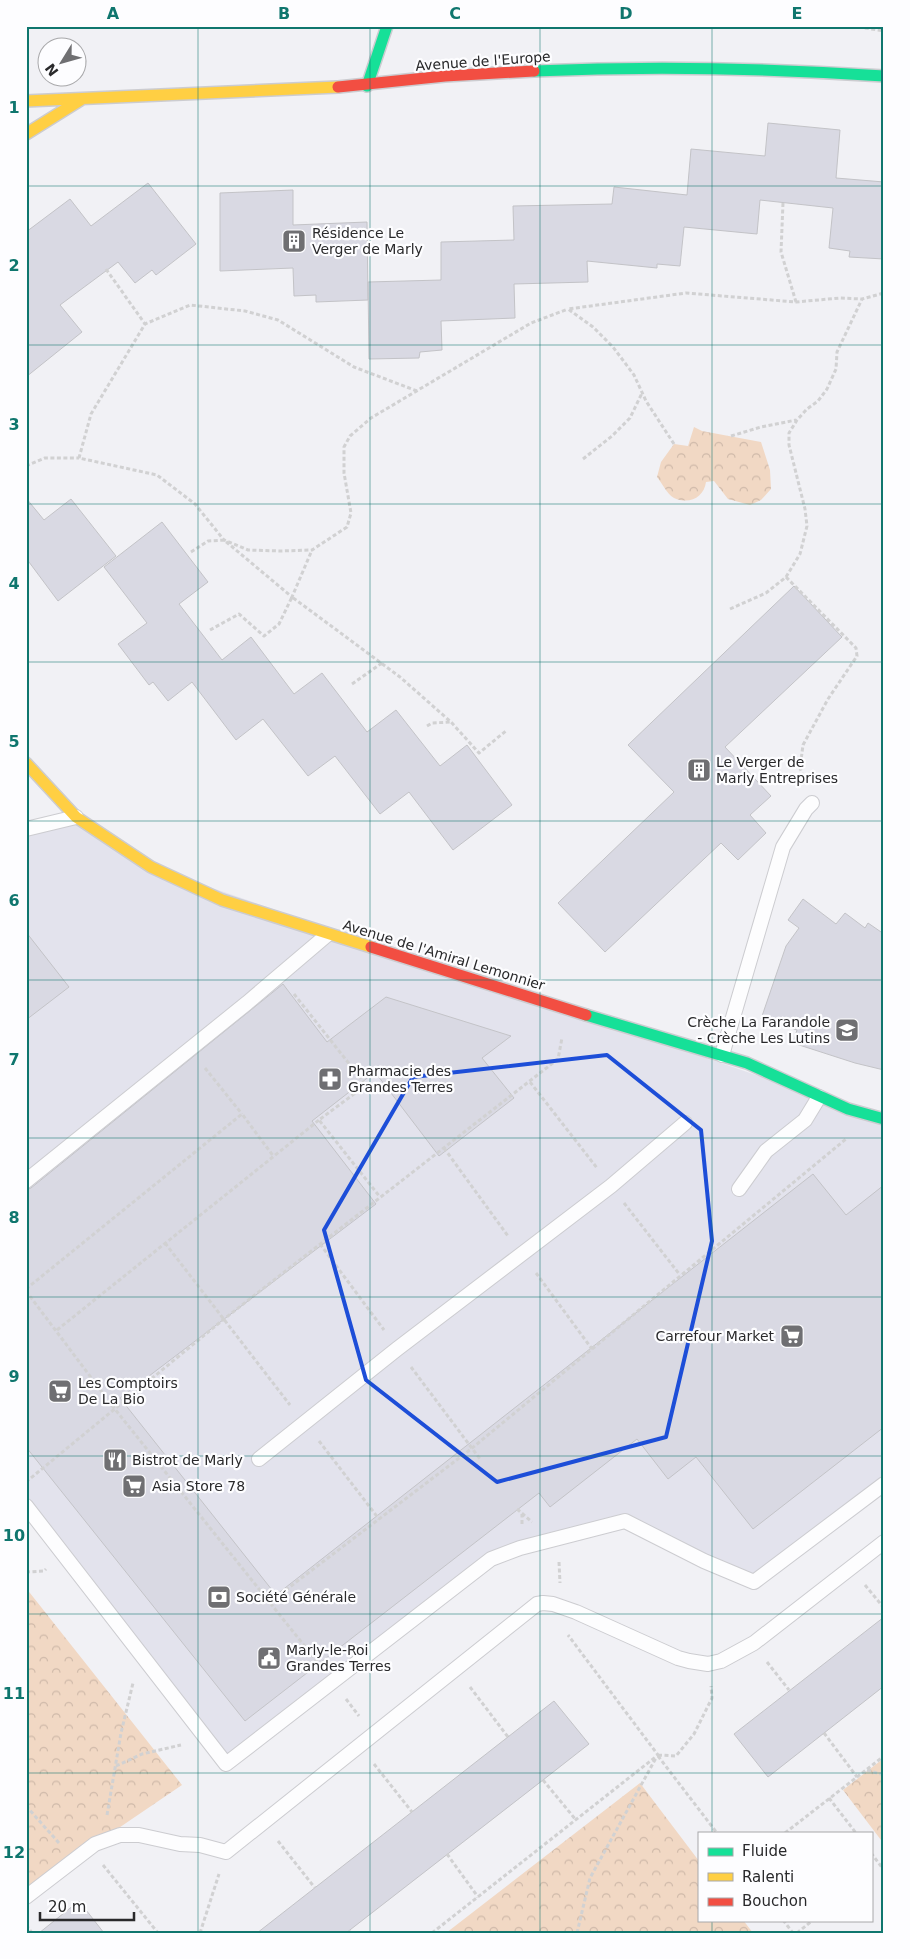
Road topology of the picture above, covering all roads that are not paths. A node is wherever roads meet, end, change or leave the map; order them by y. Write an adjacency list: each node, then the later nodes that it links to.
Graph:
1 (387, 26): 3 (street)
2 (884, 76): 3 (street, Avenue de l'Europe)
3 (367, 86): 4 (street, Avenue de l'Europe)
4 (84, 98): 5 (street, Avenue de l'Europe); 6 (street, Avenue de l'Europe)
5 (26, 101)
6 (26, 134)
7 (26, 763): 9 (street, Avenue de l'Amiral Lemonnier)
8 (812, 803): 12 (lane)
9 (76, 817): 10 (lane); 11 (street, Avenue de l'Amiral Lemonnier)
10 (26, 829)
11 (327, 935): 12 (street, Avenue de l'Amiral Lemonnier); 16 (lane)
12 (722, 1055): 13 (street, Avenue de l'Amiral Lemonnier)
13 (819, 1097): 14 (street, Avenue de l'Amiral Lemonnier); 17 (lane)
14 (878, 1118)
15 (685, 1123): 18 (lane)
16 (26, 1181)
17 (740, 1189)
18 (259, 1459)
19 (884, 1484): 20 (lane)
20 (26, 1506)
21 (884, 1542): 22 (lane)
22 (26, 1897)

